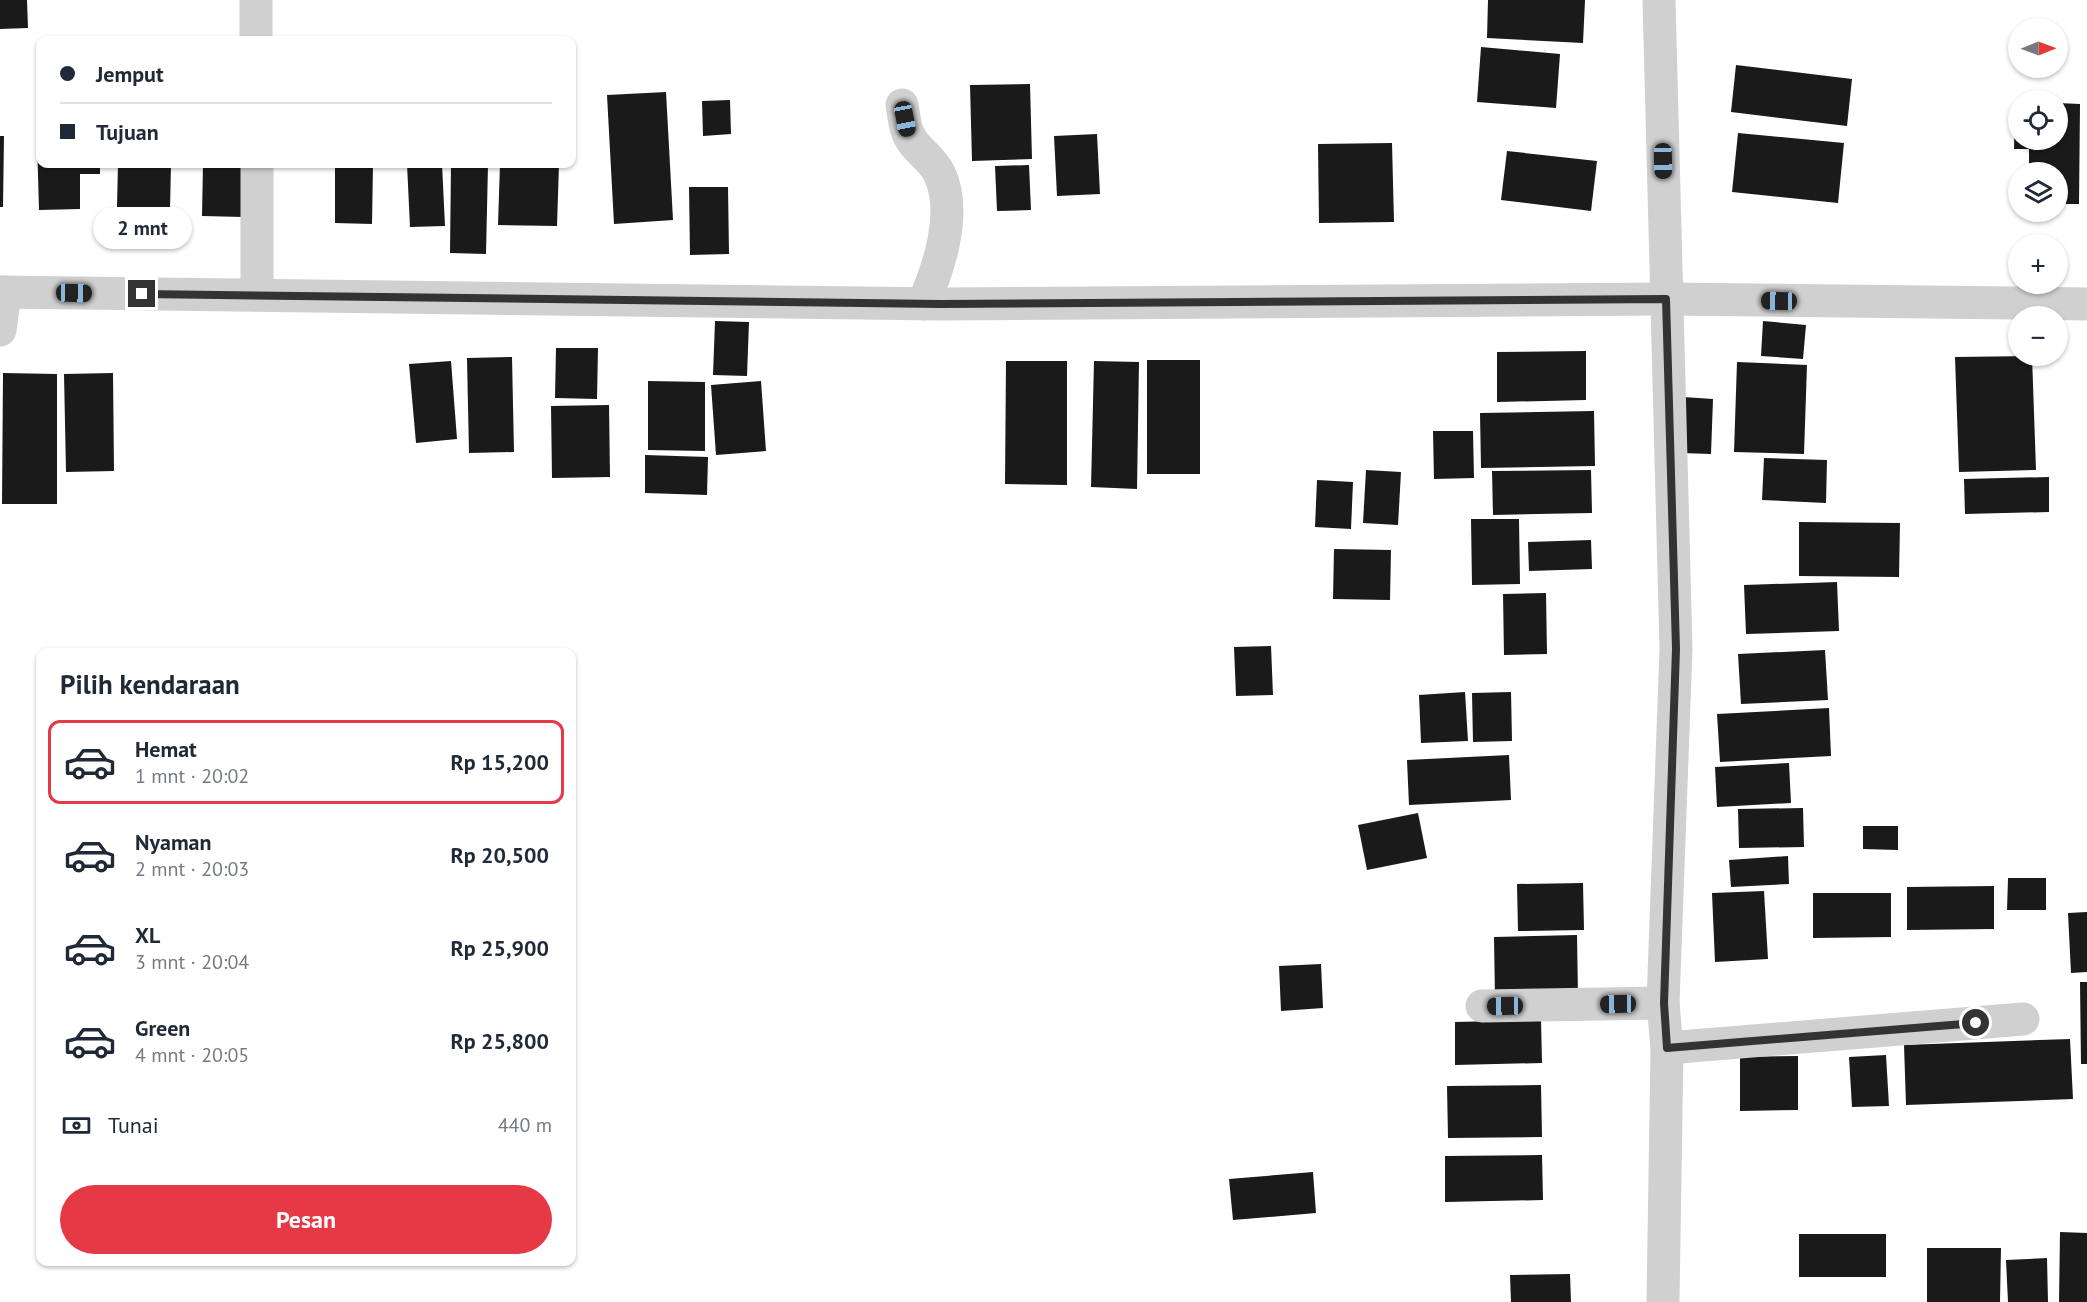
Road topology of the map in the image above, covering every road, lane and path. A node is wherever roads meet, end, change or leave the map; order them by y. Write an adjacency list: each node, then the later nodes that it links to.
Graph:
1 (256, 0): 3 (street)
2 (1659, 0): 8 (street)
3 (256, 36)
4 (902, 105): 9 (street)
5 (257, 168): 7 (street)
6 (2, 292): 7 (street); 11 (street)
7 (257, 295): 9 (street)
8 (1666, 299): 9 (street); 10 (street); 12 (street)
9 (923, 304)
10 (2087, 304)
11 (0, 330)
12 (1664, 1003): 13 (street); 15 (street)
13 (1482, 1006)
14 (2024, 1019): 15 (street)
15 (1667, 1048): 16 (street)
16 (1663, 1302)

